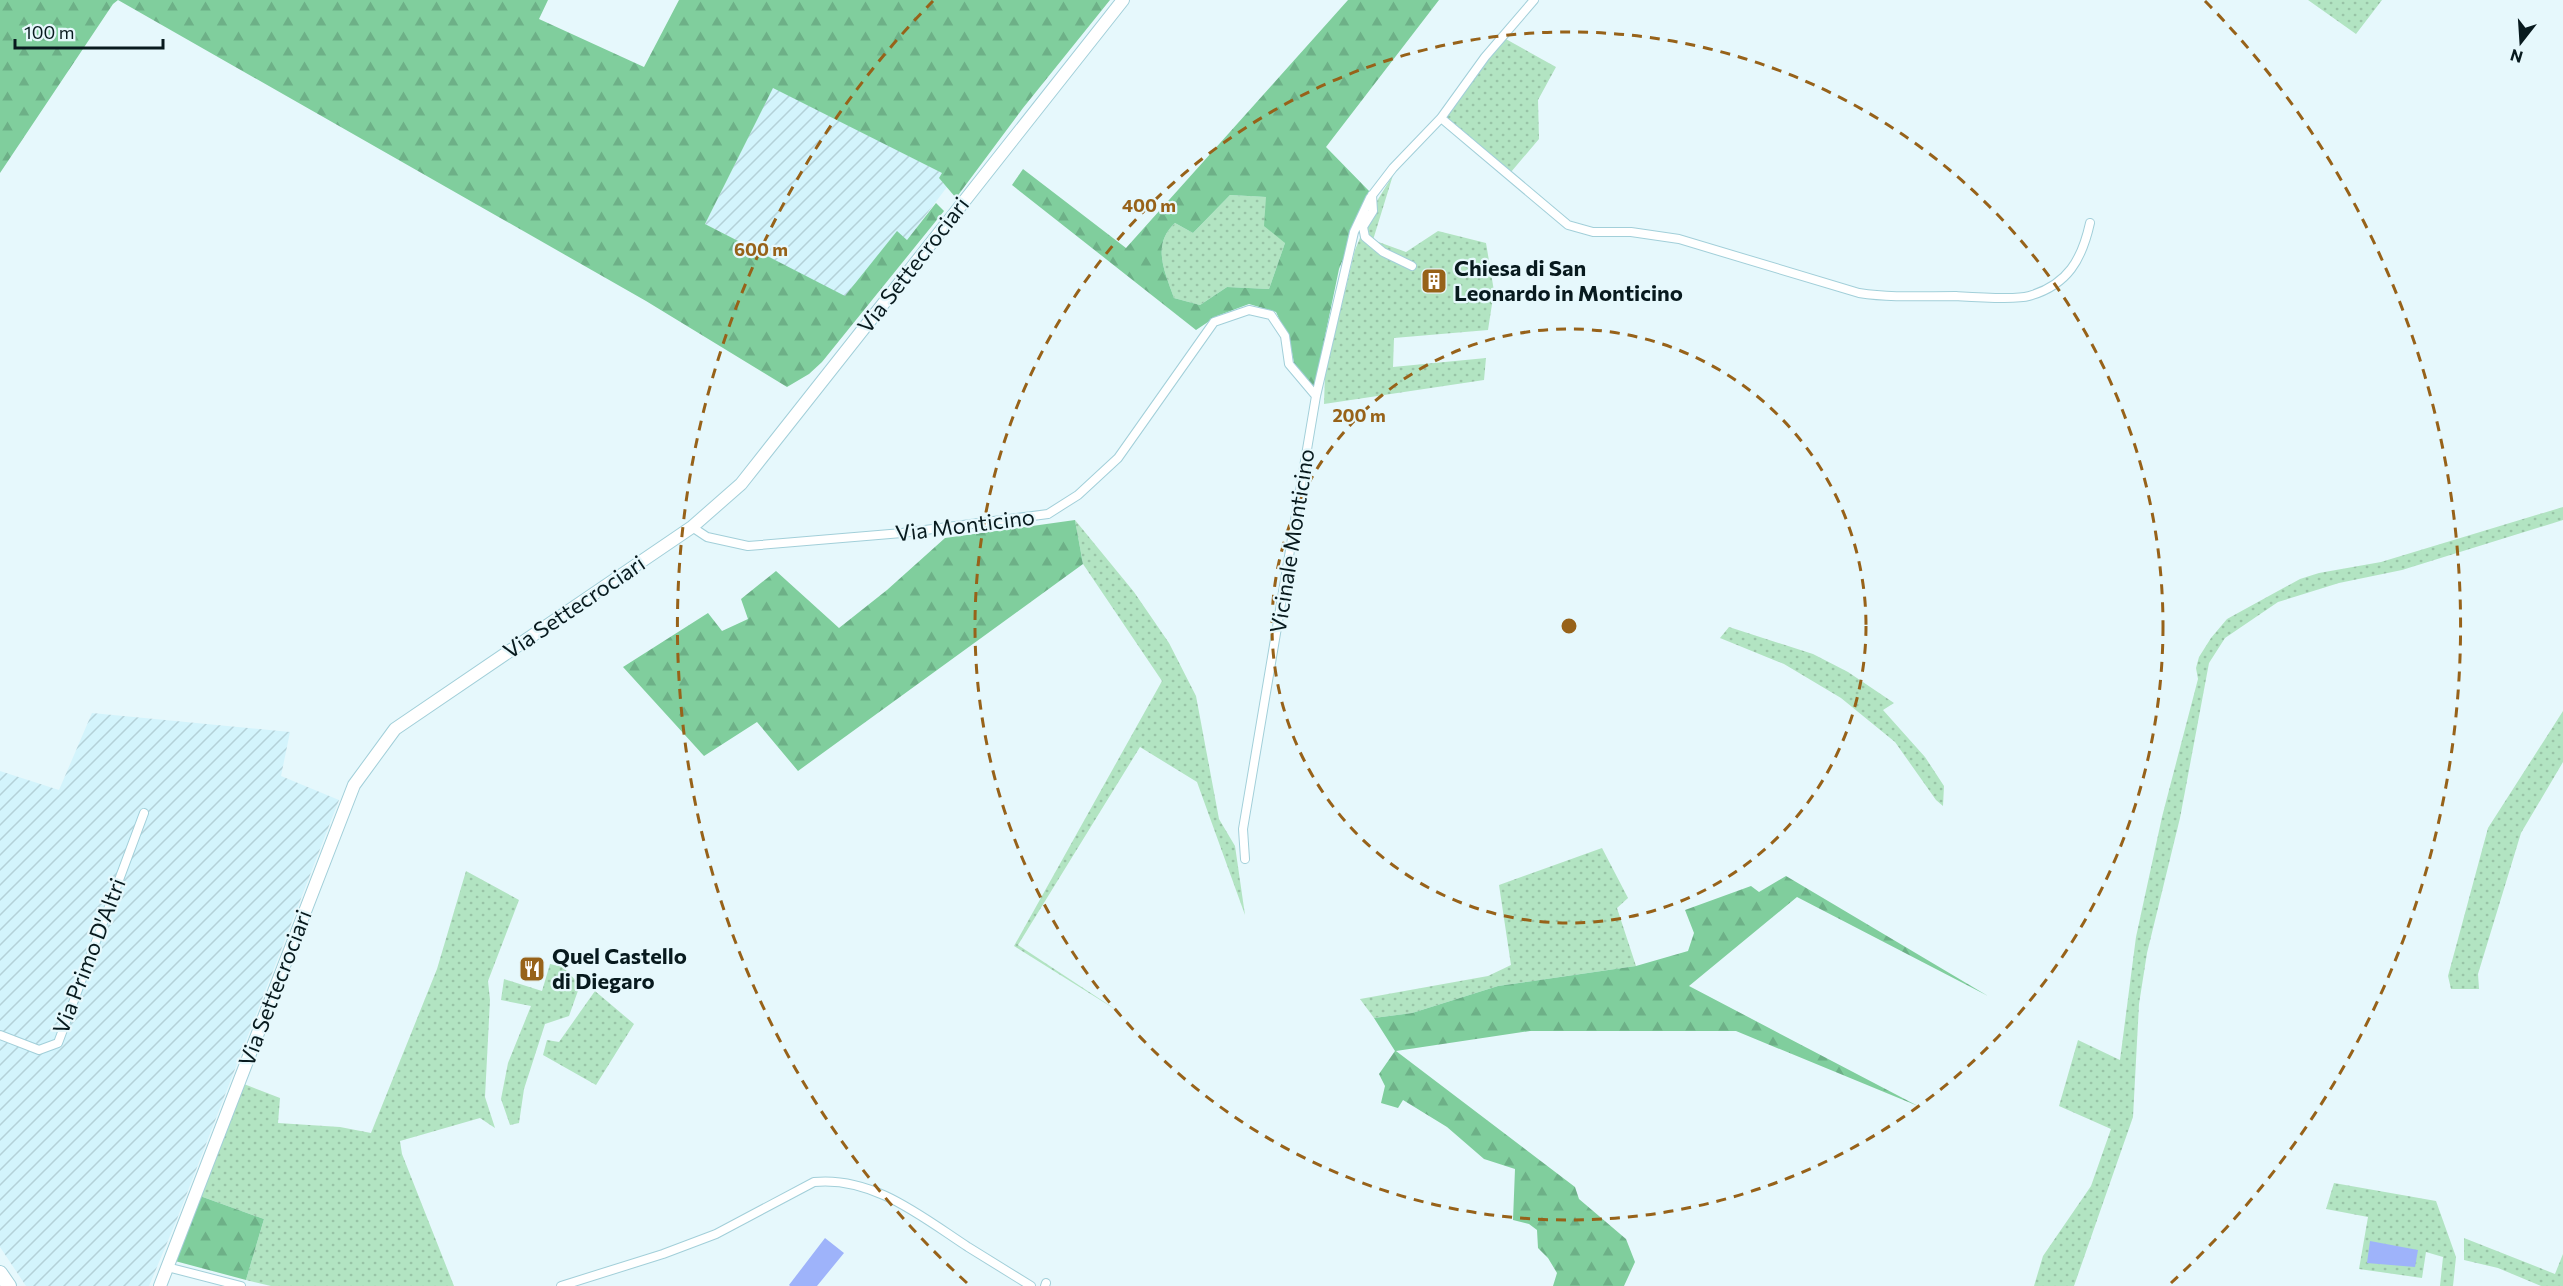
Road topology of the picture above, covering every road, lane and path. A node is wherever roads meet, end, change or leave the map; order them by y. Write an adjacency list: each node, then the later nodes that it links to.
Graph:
1 (1123, 0): 8 (main road, Via Settecrociari)
2 (1534, 0): 3 (street, Vicinale Monticino)
3 (1441, 118): 4 (street, Vicinale Monticino); 5 (street)
4 (1372, 195): 6 (street); 7 (street, Vicinale Monticino)
5 (2090, 223)
6 (1412, 267)
7 (1316, 396): 8 (street, Via Monticino); 10 (street, Vicinale Monticino)
8 (692, 527): 12 (main road, Via Settecrociari)
9 (144, 813): 11 (street, Via Primo D'Altri)
10 (1245, 860)
11 (0, 1035)
12 (167, 1267): 15 (main road, Via Settecrociari); 16 (street)
13 (0, 1273): 14 (main road)
14 (9, 1286)
15 (160, 1286)
16 (241, 1286)
17 (561, 1286): 18 (street)
18 (1031, 1286)

